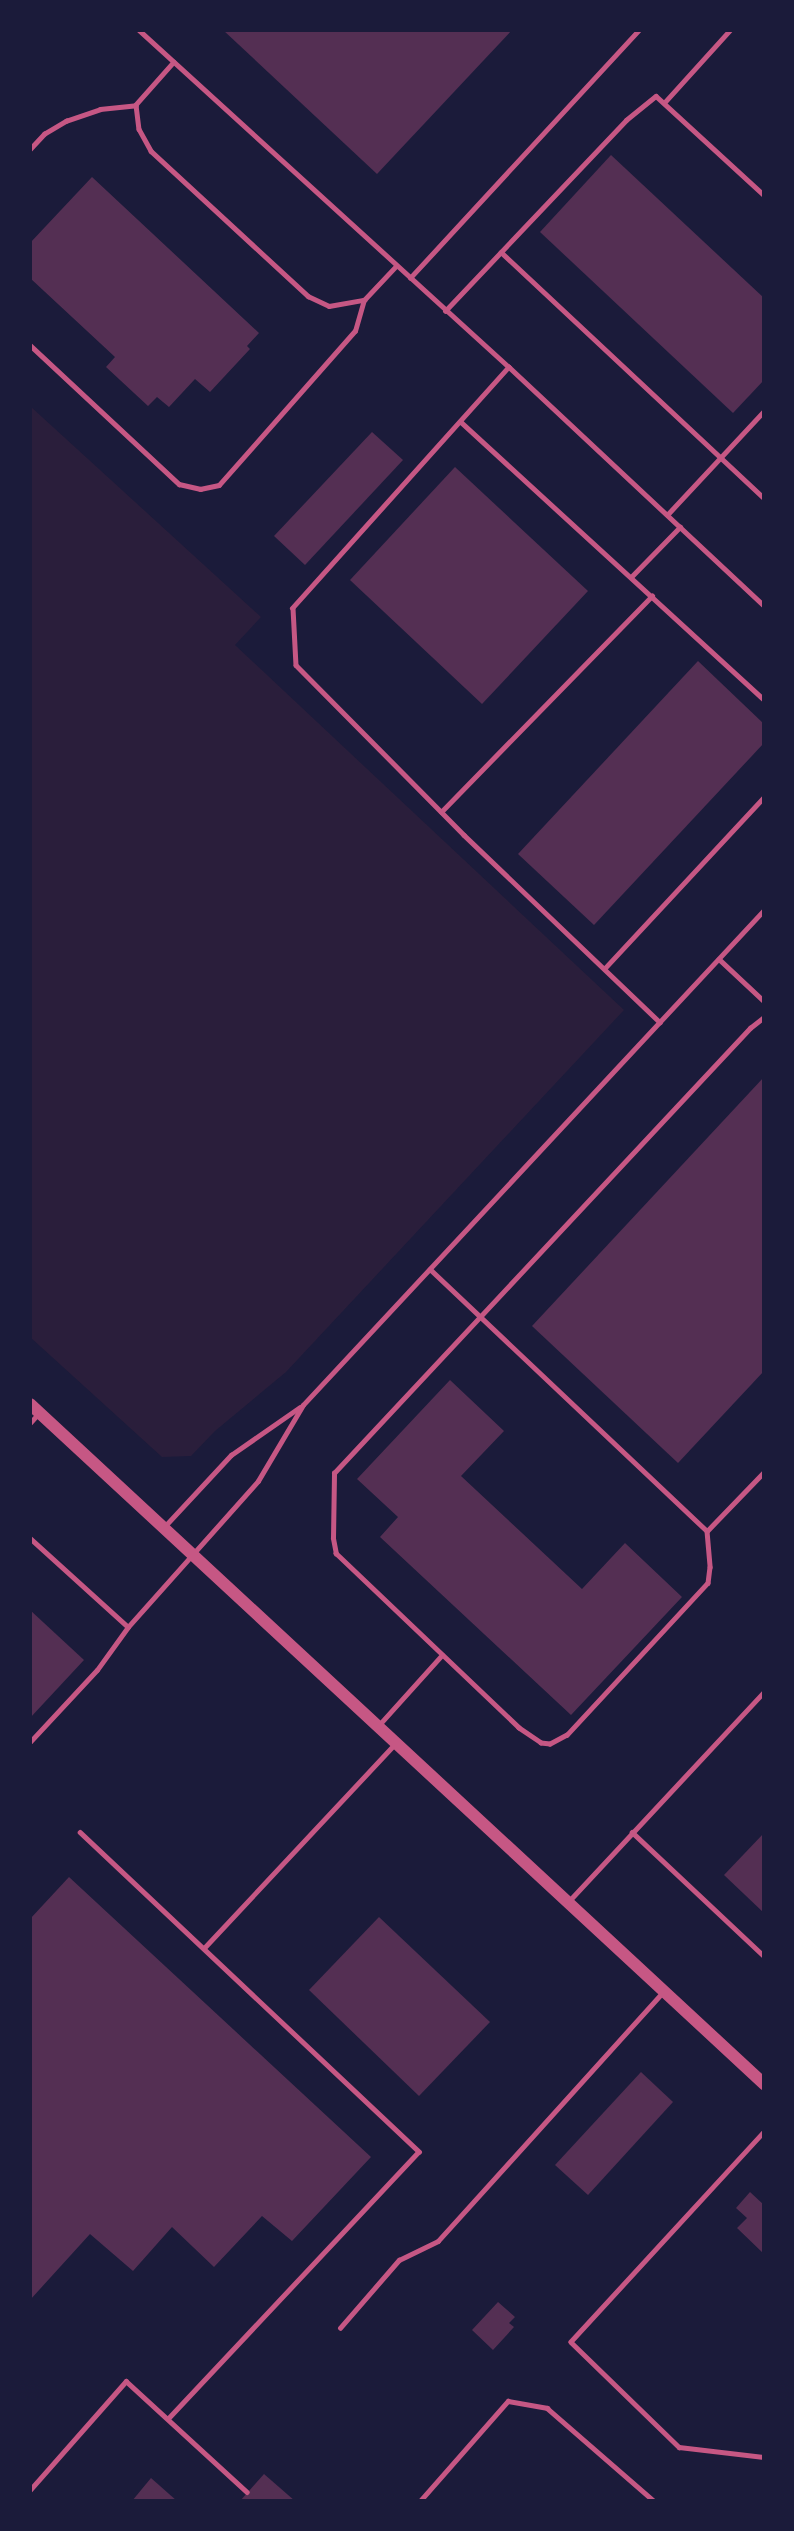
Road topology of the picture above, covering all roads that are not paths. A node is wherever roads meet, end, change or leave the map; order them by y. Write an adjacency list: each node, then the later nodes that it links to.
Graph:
1 (139, 30): 4 (lane)
2 (639, 30): 11 (lane)
3 (730, 30): 5 (lane)
4 (174, 62): 6 (lane); 10 (lane)
5 (664, 103): 8 (lane); 9 (lane)
6 (136, 105): 7 (lane); 12 (lane)
7 (30, 149)
8 (764, 195)
9 (501, 252): 13 (lane); 18 (lane)
10 (396, 266): 11 (lane); 12 (lane)
11 (410, 278): 13 (lane)
12 (364, 300): 14 (lane)
13 (446, 311): 15 (lane)
14 (30, 345)
15 (509, 367): 17 (lane); 20 (lane)
16 (764, 411): 18 (lane)
17 (461, 422): 22 (lane); 27 (lane)
18 (720, 458): 19 (lane); 20 (lane)
19 (764, 498)
20 (667, 514): 21 (lane)
21 (680, 527): 22 (lane); 24 (lane)
22 (631, 578): 23 (lane)
23 (652, 596): 25 (lane); 27 (lane)
24 (764, 606)
25 (764, 700)
26 (764, 797): 30 (lane)
27 (441, 812): 30 (lane)
28 (764, 910): 29 (lane)
29 (719, 959): 31 (lane); 33 (lane)
30 (605, 968): 33 (lane)
31 (764, 1002)
32 (764, 1017): 35 (lane)
33 (660, 1022): 34 (lane)
34 (430, 1269): 35 (lane); 36 (lane)
35 (480, 1317): 41 (lane); 45 (lane)
36 (303, 1405): 40 (lane); 43 (lane)
37 (34, 1408): 38 (lane); 40 (street)
38 (30, 1423)
39 (764, 1472): 41 (lane)
40 (165, 1526): 43 (street)
41 (707, 1531): 45 (lane)
42 (30, 1538): 44 (lane)
43 (194, 1553): 44 (lane); 47 (street)
44 (128, 1627): 48 (lane)
45 (443, 1655): 47 (lane)
46 (764, 1692): 51 (lane)
47 (378, 1725): 49 (street)
48 (30, 1742)
49 (397, 1742): 52 (street); 53 (lane)
50 (80, 1832): 53 (lane)
51 (632, 1832): 52 (lane); 54 (lane)
52 (568, 1902): 55 (street)
53 (204, 1948): 59 (lane)
54 (764, 1956)
55 (664, 1991): 56 (street); 58 (lane)
56 (764, 2084)
57 (764, 2132): 60 (lane)
58 (340, 2328)
59 (168, 2419): 61 (lane); 62 (lane)
60 (764, 2457)
61 (30, 2490)
62 (247, 2493)
63 (420, 2501): 64 (lane)
64 (654, 2501)

